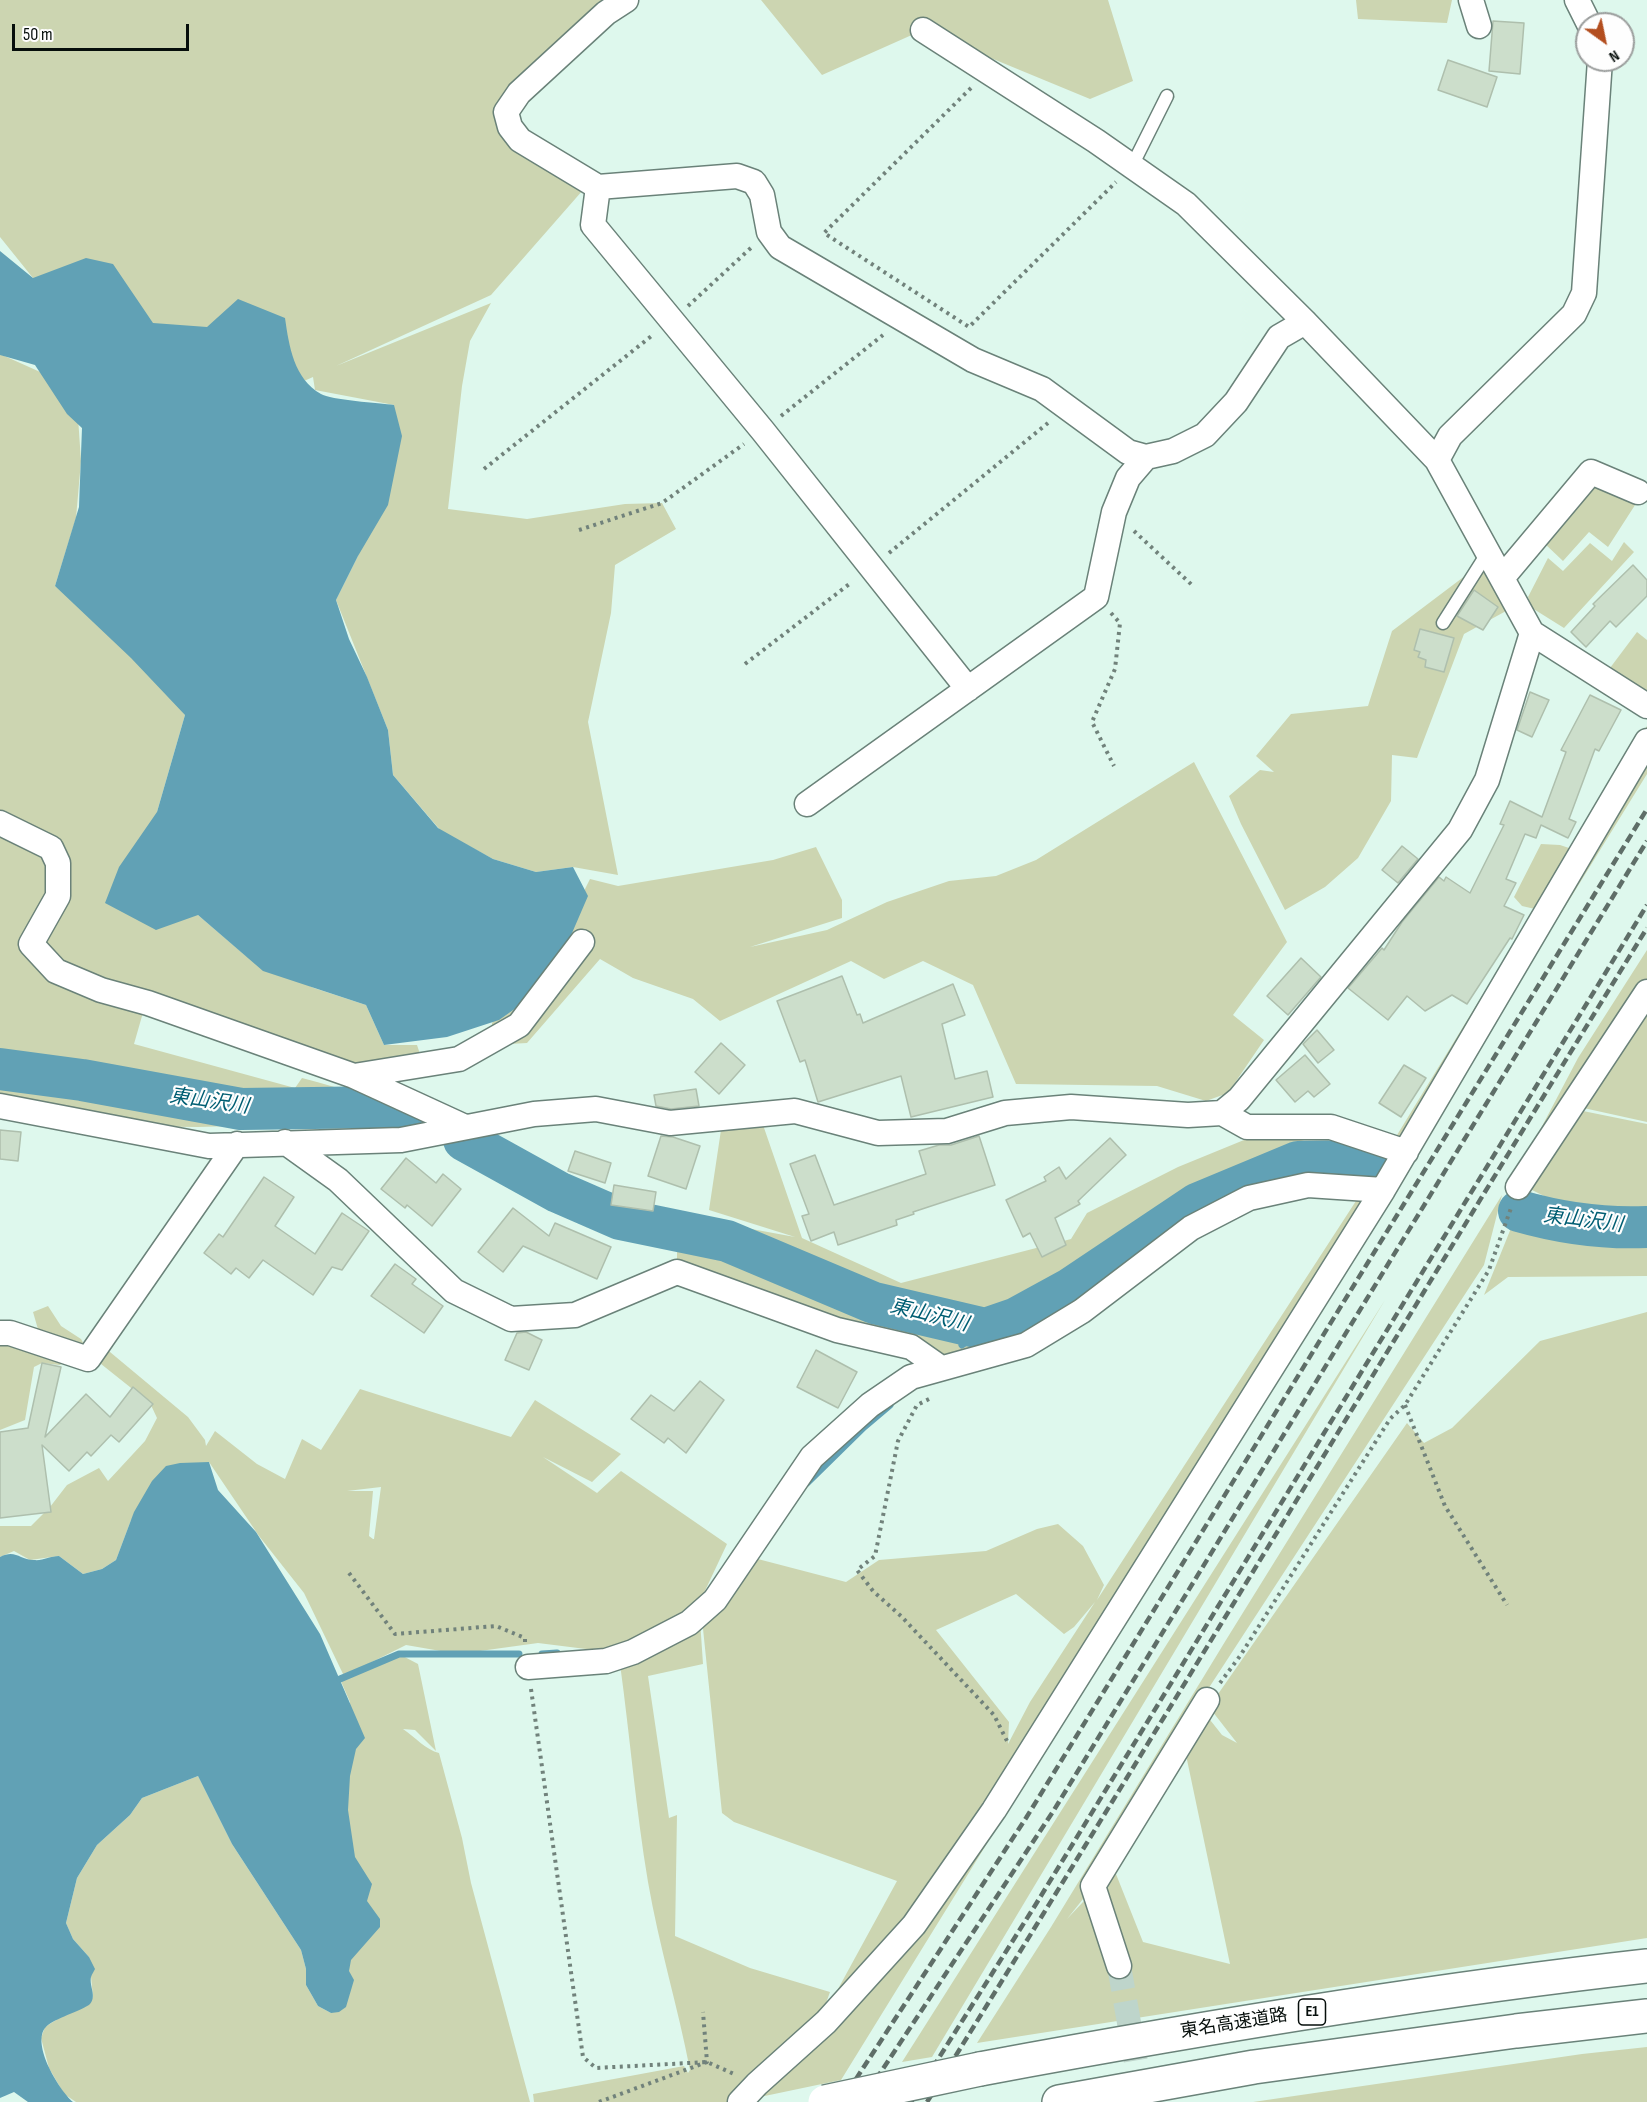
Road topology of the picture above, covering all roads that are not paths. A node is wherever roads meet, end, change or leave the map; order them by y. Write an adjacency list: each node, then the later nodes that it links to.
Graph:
1 (626, 0): 8 (street)
2 (1471, 0): 3 (street)
3 (1479, 26)
4 (923, 30): 7 (street)
5 (1599, 72): 11 (street)
6 (1167, 96): 7 (lane)
7 (1132, 166): 9 (street)
8 (598, 187): 10 (street); 17 (street)
9 (1305, 322): 10 (street); 11 (street)
10 (1146, 457): 17 (street)
11 (1437, 460): 13 (street)
12 (1638, 492): 14 (street)
13 (1488, 552): 14 (street); 15 (lane)
14 (1502, 578): 16 (street)
15 (1443, 623)
16 (1532, 633): 18 (street); 26 (street)
17 (968, 689): 20 (street)
18 (1647, 706)
19 (1647, 741): 30 (street)
20 (807, 804)
21 (0, 823): 24 (street)
22 (582, 942): 24 (street)
23 (1647, 992): 31 (street)
24 (354, 1076): 27 (street)
25 (0, 1106): 29 (street)
26 (1222, 1113): 27 (street); 30 (street)
27 (465, 1127): 28 (street)
28 (285, 1142): 29 (street); 34 (street)
29 (237, 1144): 33 (street)
30 (1406, 1152): 32 (street)
31 (1518, 1187)
32 (1383, 1190): 34 (street); 40 (street)
33 (0, 1332)
34 (941, 1368): 35 (street)
35 (528, 1667)
36 (1207, 1700): 37 (street)
37 (1119, 1966)
38 (1647, 1966): 41 (highway, 東名高速道路 / E1, bridge)
39 (1647, 2016): 42 (highway)
40 (740, 2102)
41 (825, 2102)
42 (1059, 2102)

